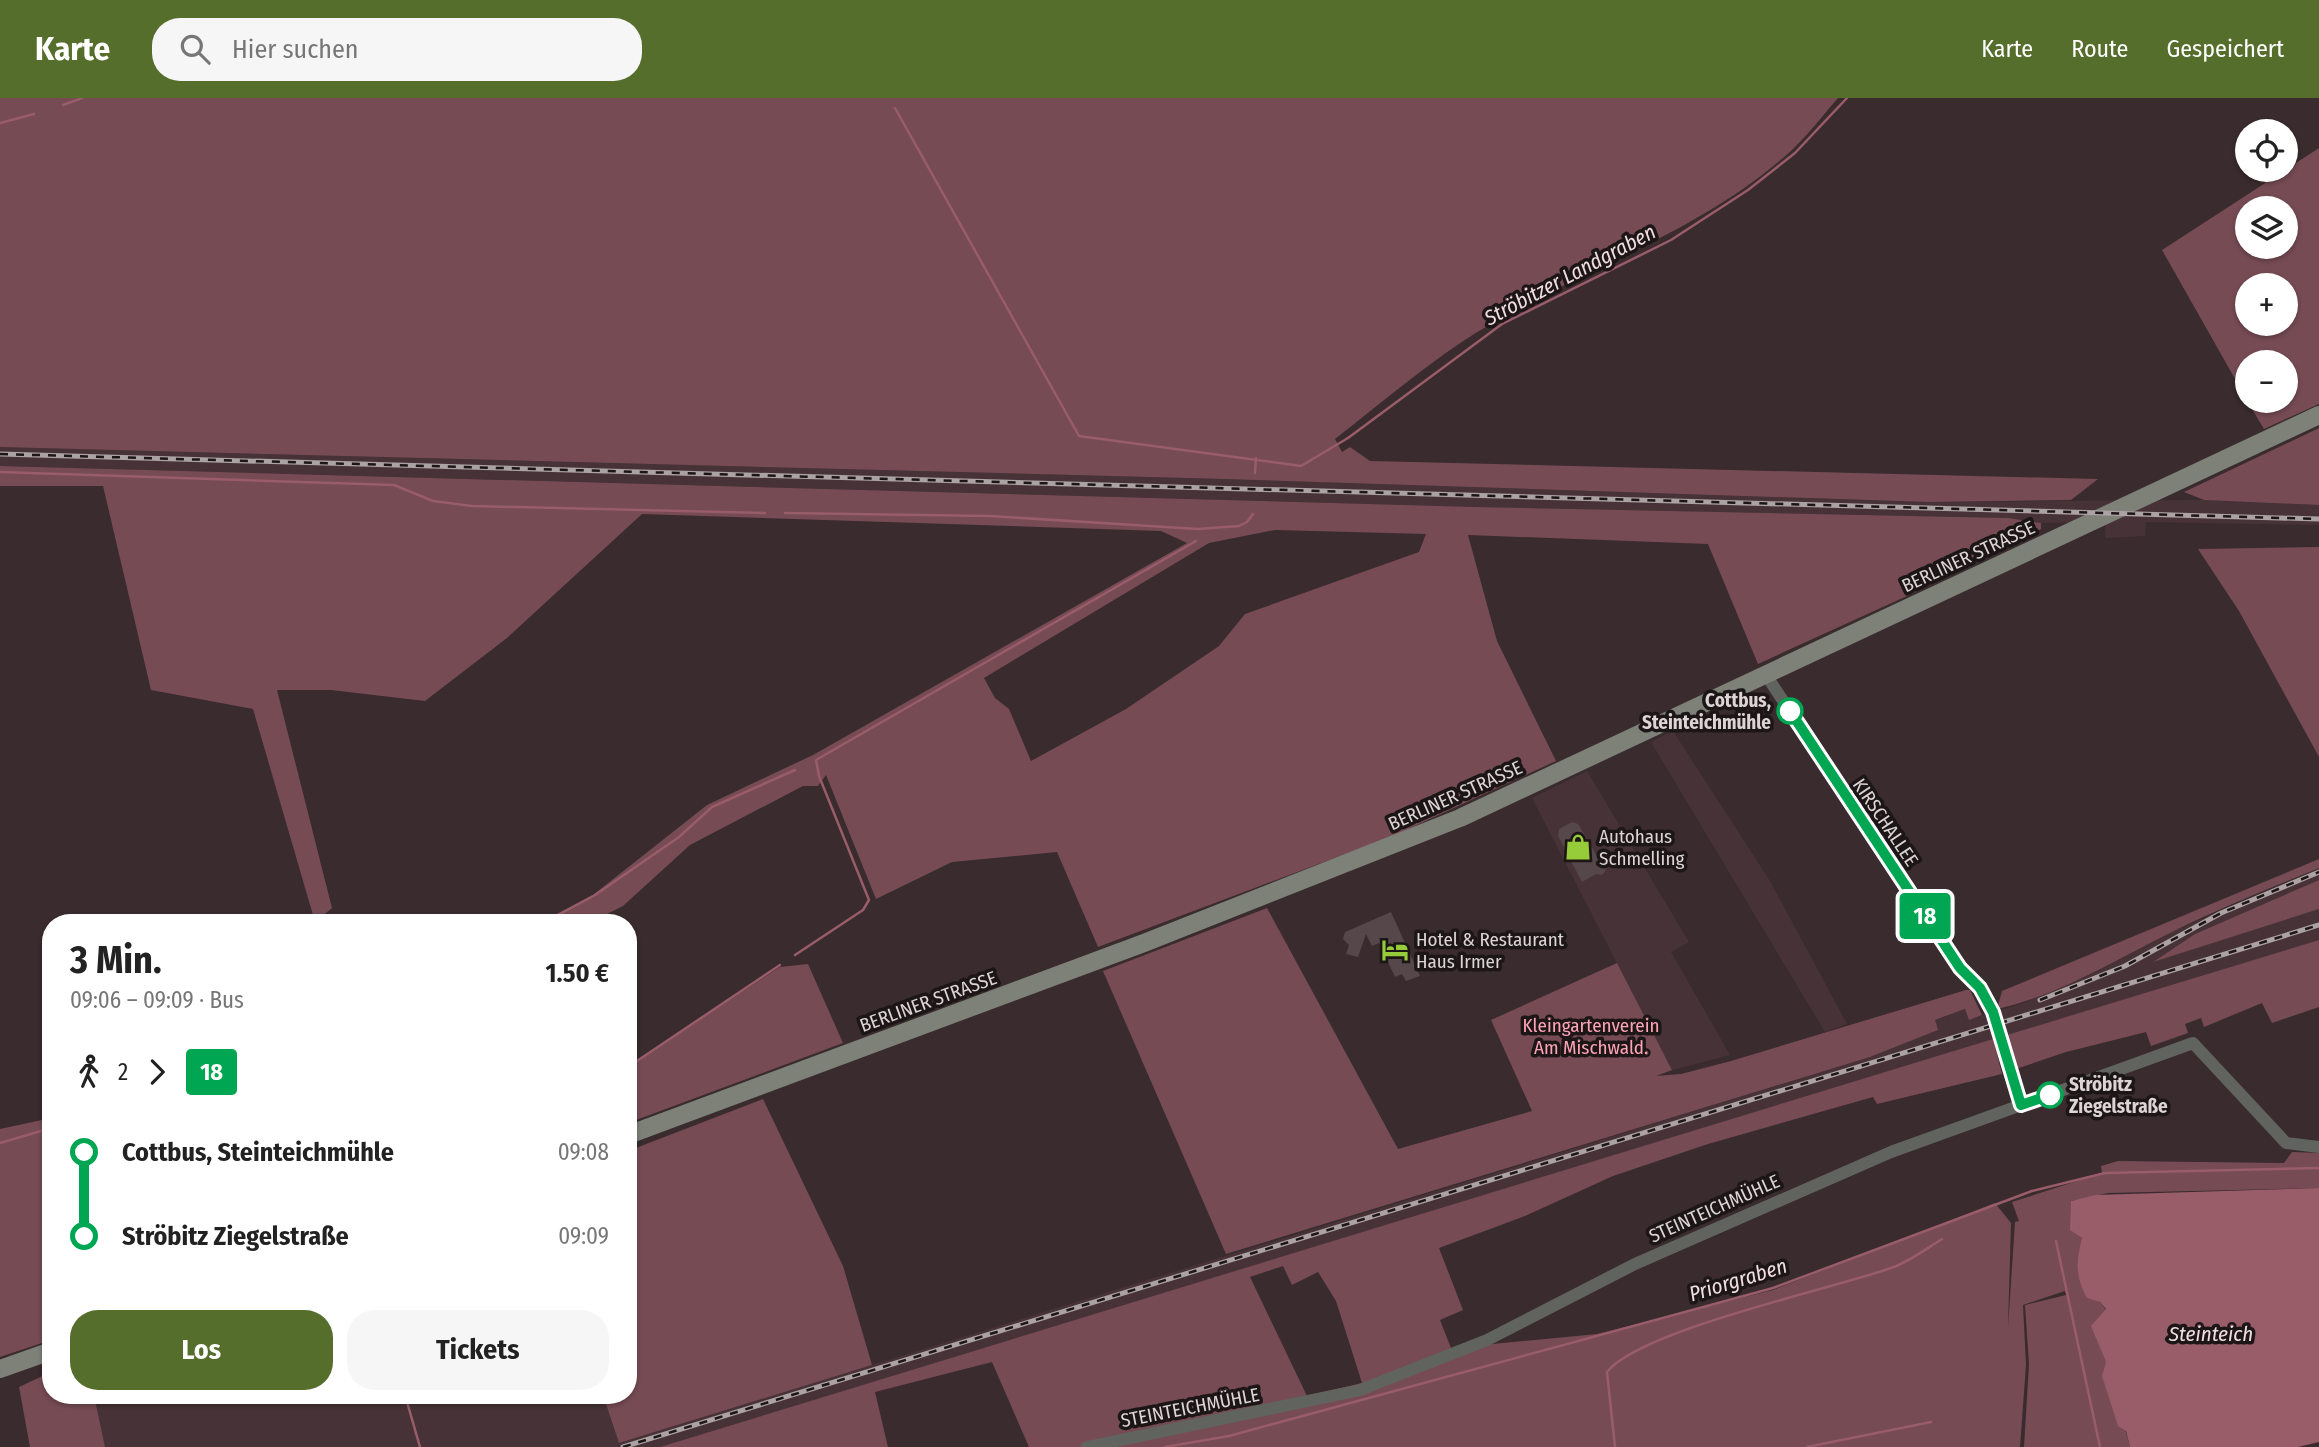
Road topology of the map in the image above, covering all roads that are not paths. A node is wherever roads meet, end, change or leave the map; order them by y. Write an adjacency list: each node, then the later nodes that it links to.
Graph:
1 (2319, 415): 2 (main road, BERLINER STRASSE)
2 (1766, 675): 3 (street, KIRSCHALLEE); 4 (main road, BERLINER STRASSE)
3 (2021, 1105): 5 (street, STEINTEICHMÜHLE); 8 (street, STEINTEICHMÜHLE)
4 (637, 1132)
5 (2319, 1147)
6 (42, 1354): 7 (main road)
7 (0, 1370)
8 (1087, 1447)

